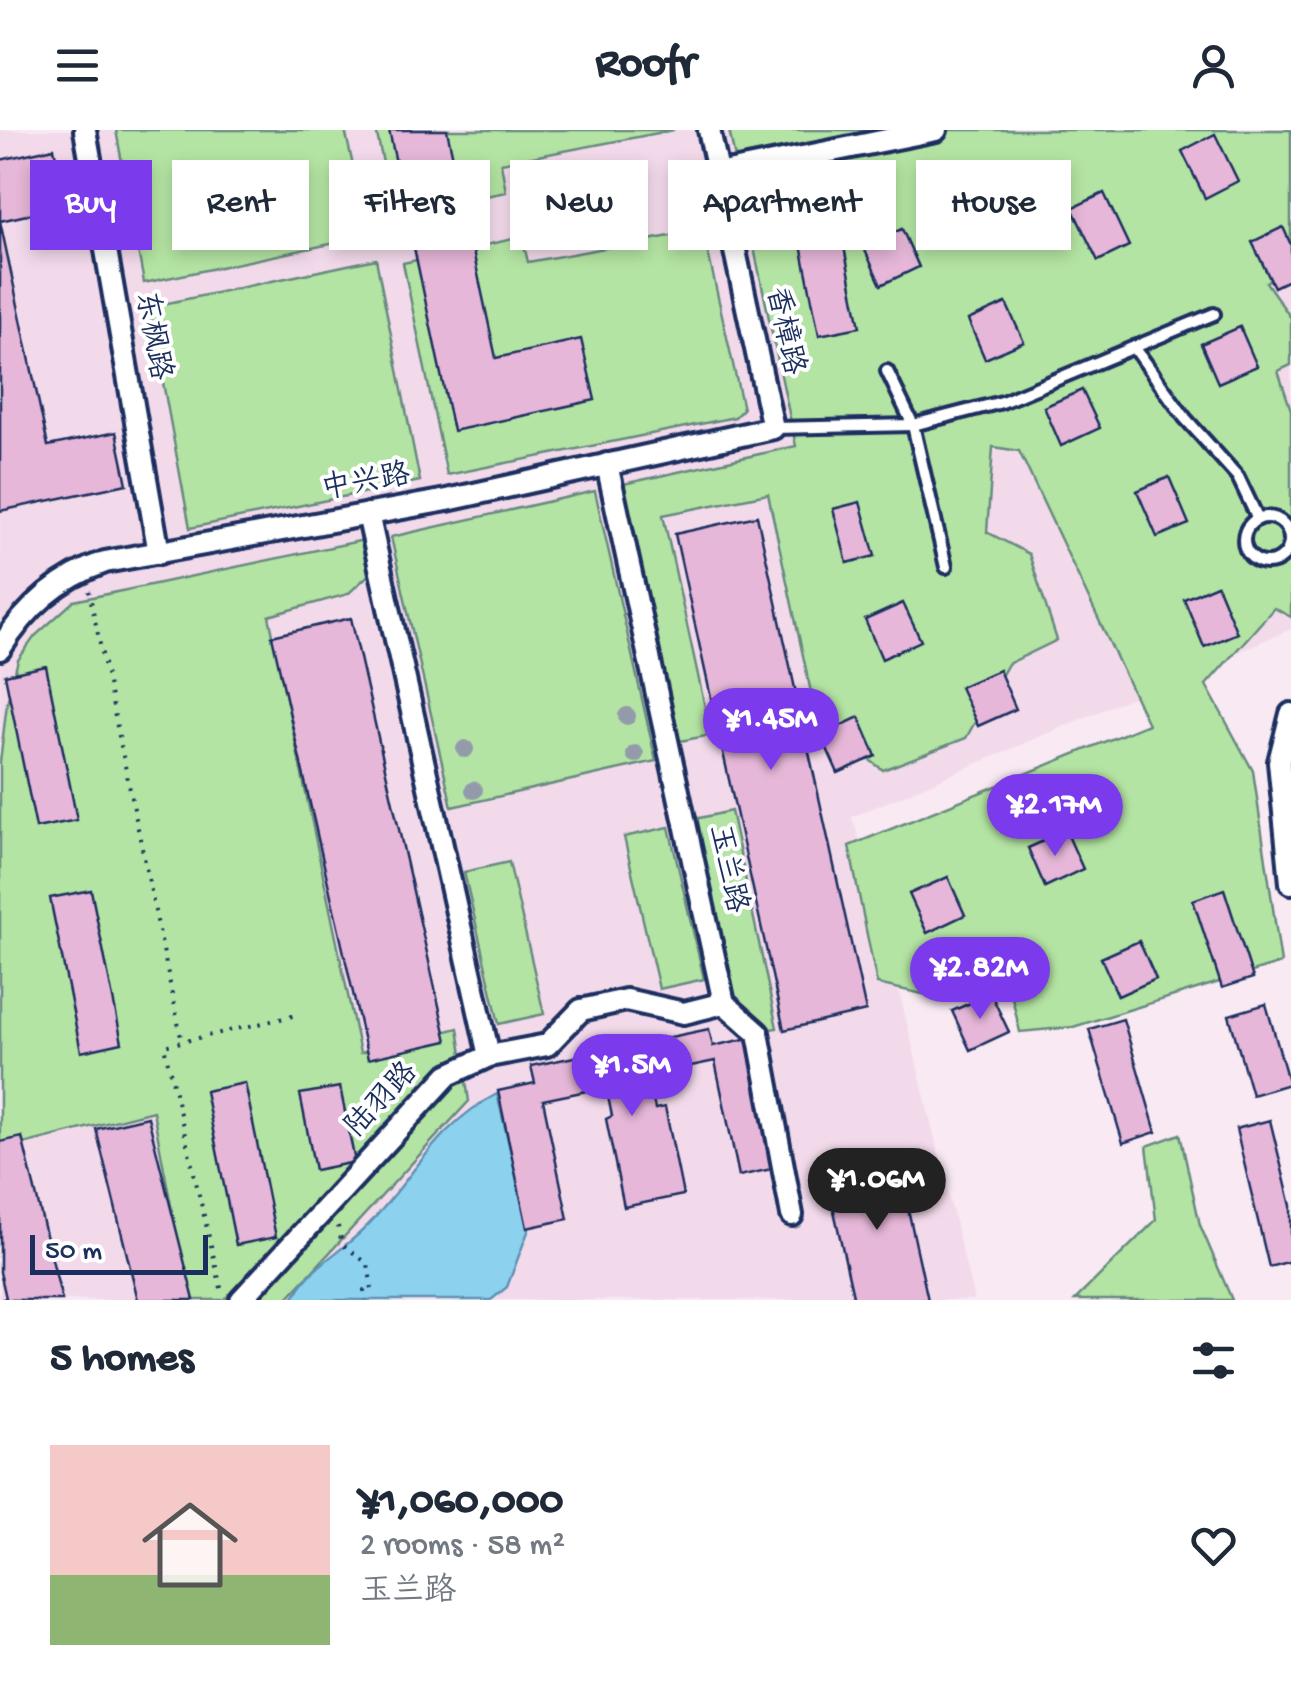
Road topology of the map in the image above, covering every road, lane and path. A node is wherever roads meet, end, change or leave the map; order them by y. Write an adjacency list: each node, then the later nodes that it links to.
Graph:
1 (85, 130): 15 (street, 东枫路)
2 (708, 130): 4 (street, 香樟路)
3 (936, 130): 5 (street)
4 (715, 160)
5 (787, 160)
6 (734, 250): 11 (street, 香樟路)
7 (1214, 314): 8 (lane)
8 (1134, 347): 10 (lane); 14 (lane)
9 (888, 371): 10 (lane)
10 (913, 424): 11 (lane); 16 (lane)
11 (773, 428): 12 (street, 中兴路)
12 (607, 464): 13 (street, 中兴路); 21 (street, 玉兰路)
13 (368, 514): 15 (street, 中兴路); 24 (street)
14 (1258, 519): 14 (lane)
15 (158, 552): 17 (street, 中兴路)
16 (946, 567)
17 (84, 569): 18 (street, 中兴路); 23 (path)
18 (0, 649)
19 (1291, 714): 20 (street)
20 (1291, 883)
21 (724, 1003): 24 (street, 陆羽路); 25 (street)
22 (297, 1015): 23 (path)
23 (182, 1042): 27 (path)
24 (488, 1056): 28 (street, 陆羽路)
25 (792, 1215)
26 (338, 1225): 29 (path)
27 (224, 1300)
28 (241, 1300)
29 (366, 1300)

